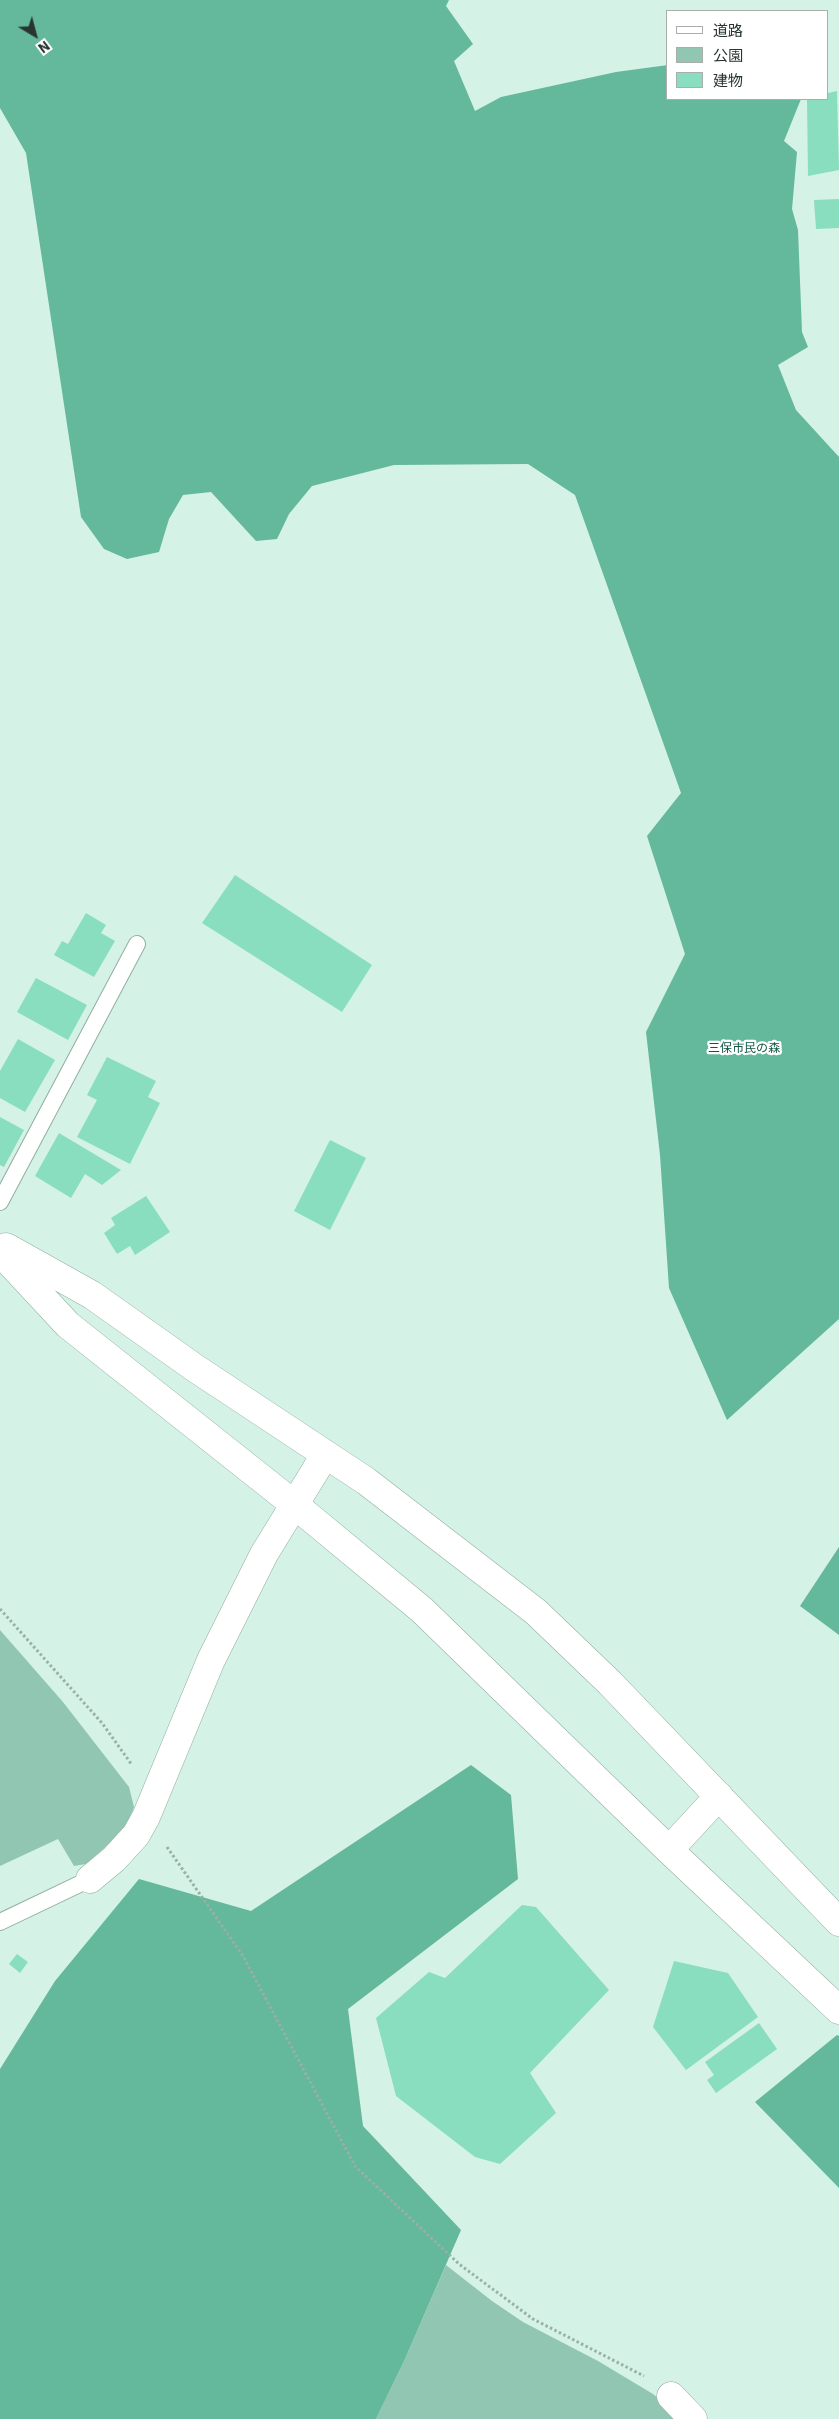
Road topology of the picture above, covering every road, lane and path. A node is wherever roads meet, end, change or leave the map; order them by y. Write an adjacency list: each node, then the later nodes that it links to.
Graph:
1 (137, 944): 2 (lane)
2 (0, 1202)
3 (0, 1244): 5 (street)
4 (0, 1252): 6 (street)
5 (325, 1455): 6 (street); 8 (street)
6 (295, 1505): 9 (street); 10 (street)
7 (0, 1609): 9 (path)
8 (719, 1796): 10 (street); 13 (street)
9 (149, 1810): 11 (street); 15 (path)
10 (669, 1850): 14 (street)
11 (90, 1879): 12 (lane)
12 (0, 1922)
13 (839, 1922)
14 (839, 2010)
15 (671, 2396): 16 (street)
16 (693, 2419)

